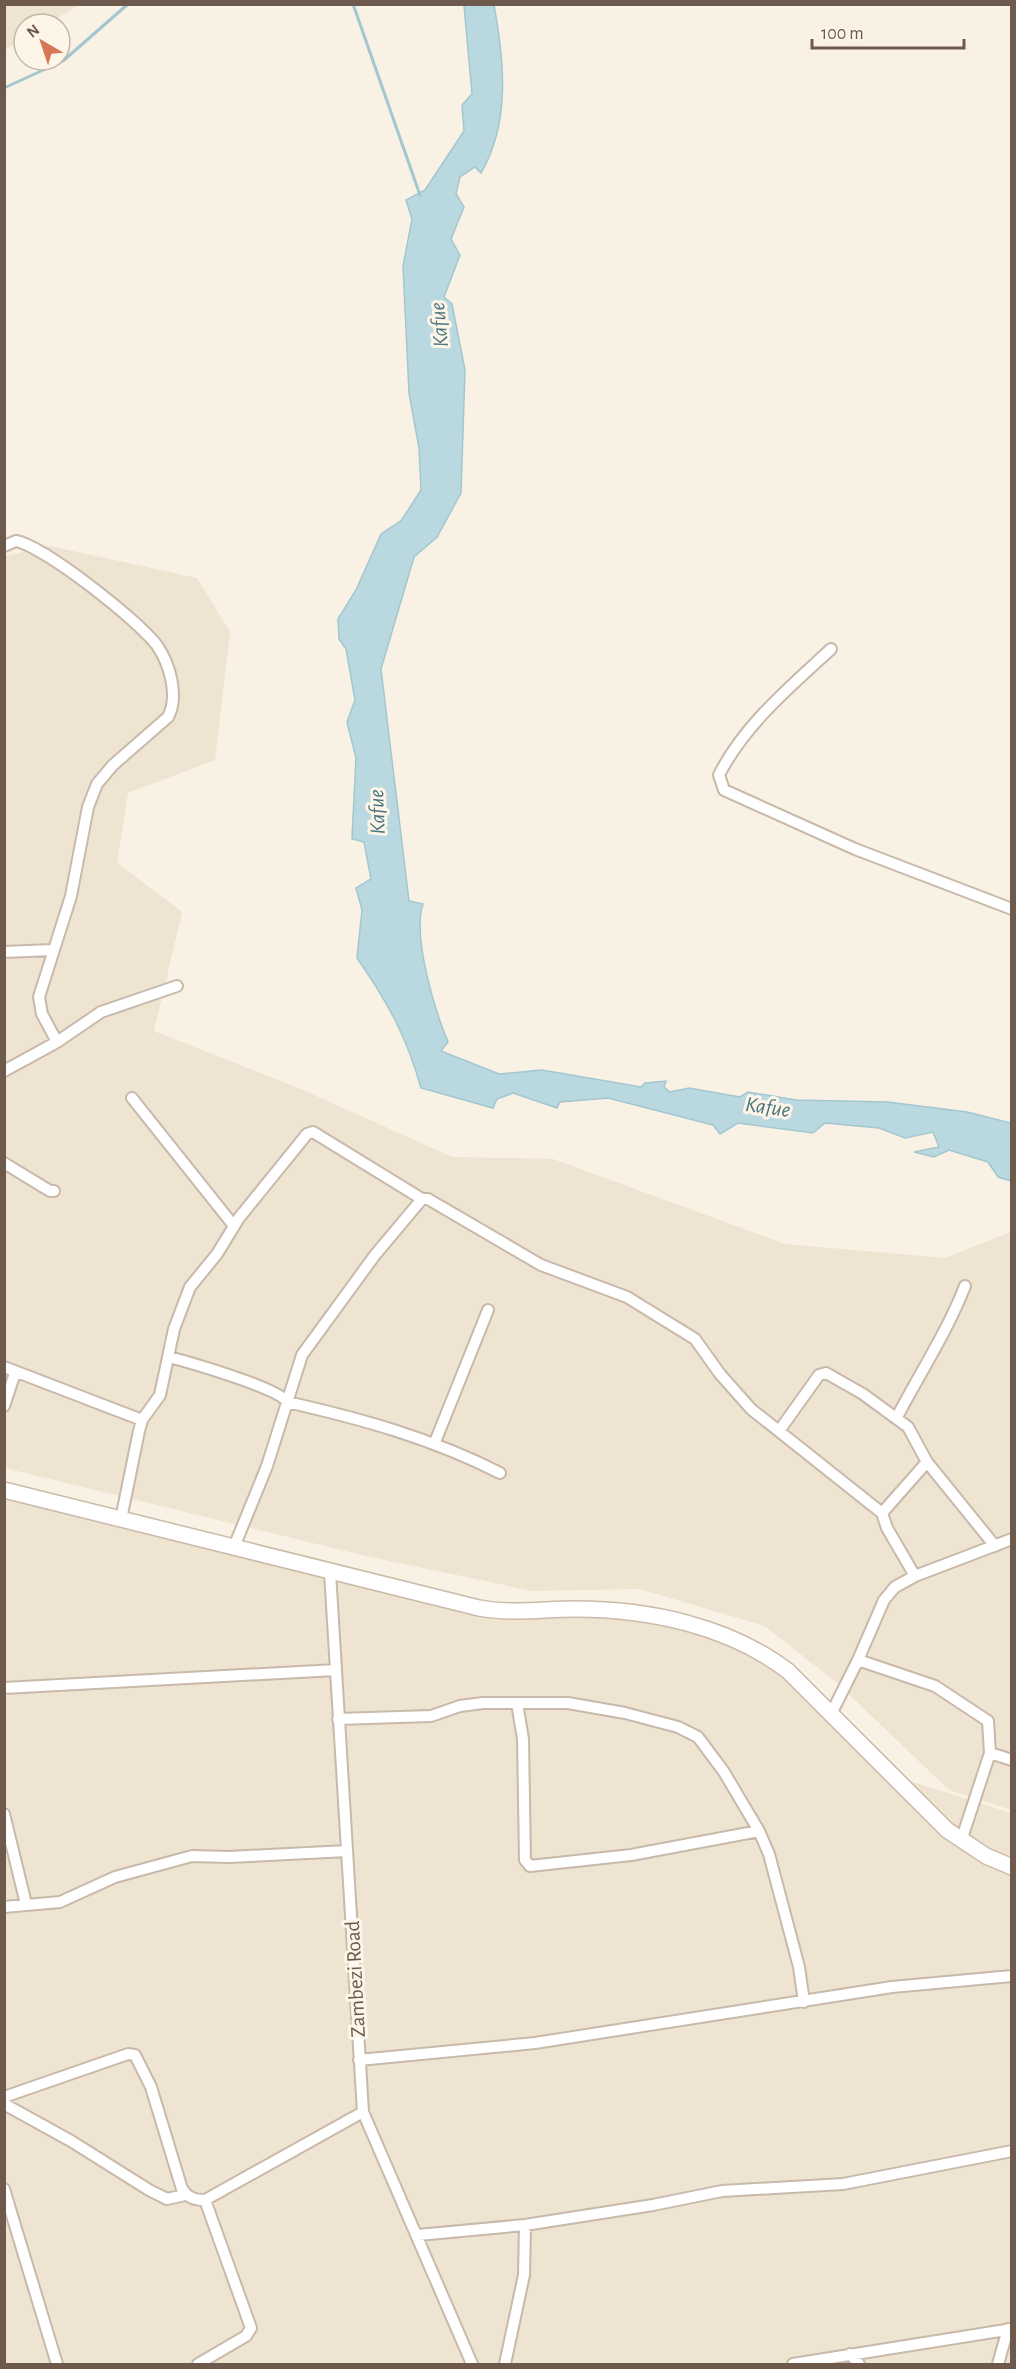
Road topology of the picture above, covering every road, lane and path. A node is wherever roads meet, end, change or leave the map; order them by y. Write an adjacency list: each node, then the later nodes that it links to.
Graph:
1 (4, 546): 4 (street)
2 (831, 649): 3 (street)
3 (1011, 909)
4 (52, 950): 5 (street); 7 (street)
5 (4, 952)
6 (177, 986): 7 (street)
7 (57, 1042): 8 (street)
8 (4, 1071)
9 (132, 1098): 13 (street)
10 (4, 1163): 11 (street)
11 (54, 1191)
12 (422, 1199): 13 (street); 19 (street); 23 (street)
13 (234, 1226): 16 (street)
14 (965, 1286): 21 (street)
15 (488, 1310): 24 (street)
16 (169, 1357): 19 (street); 22 (street)
17 (4, 1367): 18 (street)
18 (15, 1373): 20 (street); 22 (street)
19 (287, 1402): 24 (street); 32 (street)
20 (4, 1406)
21 (897, 1417): 23 (street); 25 (street)
22 (142, 1420): 29 (street)
23 (779, 1431): 28 (street)
24 (435, 1442): 26 (street)
25 (927, 1462): 28 (street); 31 (street)
26 (500, 1473)
27 (4, 1490): 29 (street)
28 (882, 1513): 34 (street)
29 (121, 1518): 32 (street)
30 (1011, 1539): 31 (street)
31 (995, 1546): 34 (street)
32 (234, 1547): 33 (street)
33 (330, 1572): 36 (street, Zambezi Road); 39 (street)
34 (915, 1576): 35 (street)
35 (858, 1660): 39 (street); 41 (street)
36 (336, 1670): 37 (street); 40 (street, Zambezi Road)
37 (4, 1688)
38 (517, 1703): 40 (street); 44 (street); 44 (street)
39 (832, 1712): 45 (street)
40 (338, 1719): 46 (street, Zambezi Road)
41 (990, 1753): 42 (street); 45 (street)
42 (1011, 1760)
43 (4, 1814): 48 (street)
44 (759, 1831): 51 (street)
45 (961, 1841): 47 (street)
46 (347, 1851): 48 (street); 52 (street, Zambezi Road)
47 (1011, 1867)
48 (26, 1904): 49 (street)
49 (4, 1907)
50 (1011, 1976): 51 (street)
51 (804, 2002): 52 (street)
52 (360, 2060): 55 (street, Zambezi Road)
53 (4, 2097): 58 (street)
54 (4, 2104): 58 (street)
55 (363, 2112): 59 (street); 62 (street, Zambezi Road)
56 (1011, 2151): 61 (street)
57 (4, 2188): 60 (street)
58 (185, 2195): 59 (street)
59 (205, 2200): 66 (street)
60 (9, 2218): 65 (street)
61 (525, 2225): 62 (street); 68 (street)
62 (418, 2235): 67 (street, Zambezi Road)
63 (1010, 2329): 64 (street); 71 (street)
64 (850, 2354): 69 (street); 70 (street)
65 (57, 2364)
66 (198, 2364)
67 (472, 2364)
68 (506, 2364)
69 (793, 2364)
70 (859, 2364)
71 (998, 2364)

